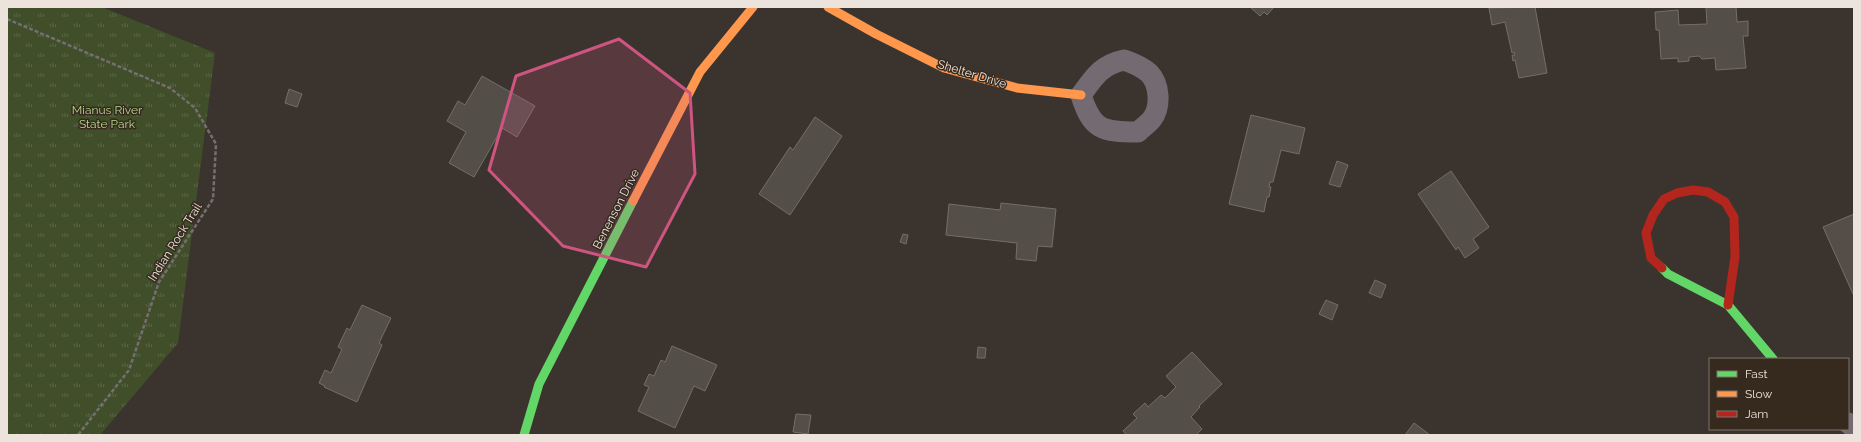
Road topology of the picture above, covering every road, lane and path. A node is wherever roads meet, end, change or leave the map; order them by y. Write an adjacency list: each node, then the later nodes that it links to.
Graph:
1 (753, 7): 8 (street, Benenson Drive)
2 (828, 7): 4 (street, Shelter Drive)
3 (7, 19): 7 (path, Indian Rock Trail)
4 (1081, 95)
5 (1728, 305): 5 (street); 6 (street)
6 (1772, 358)
7 (78, 435)
8 (524, 435)

